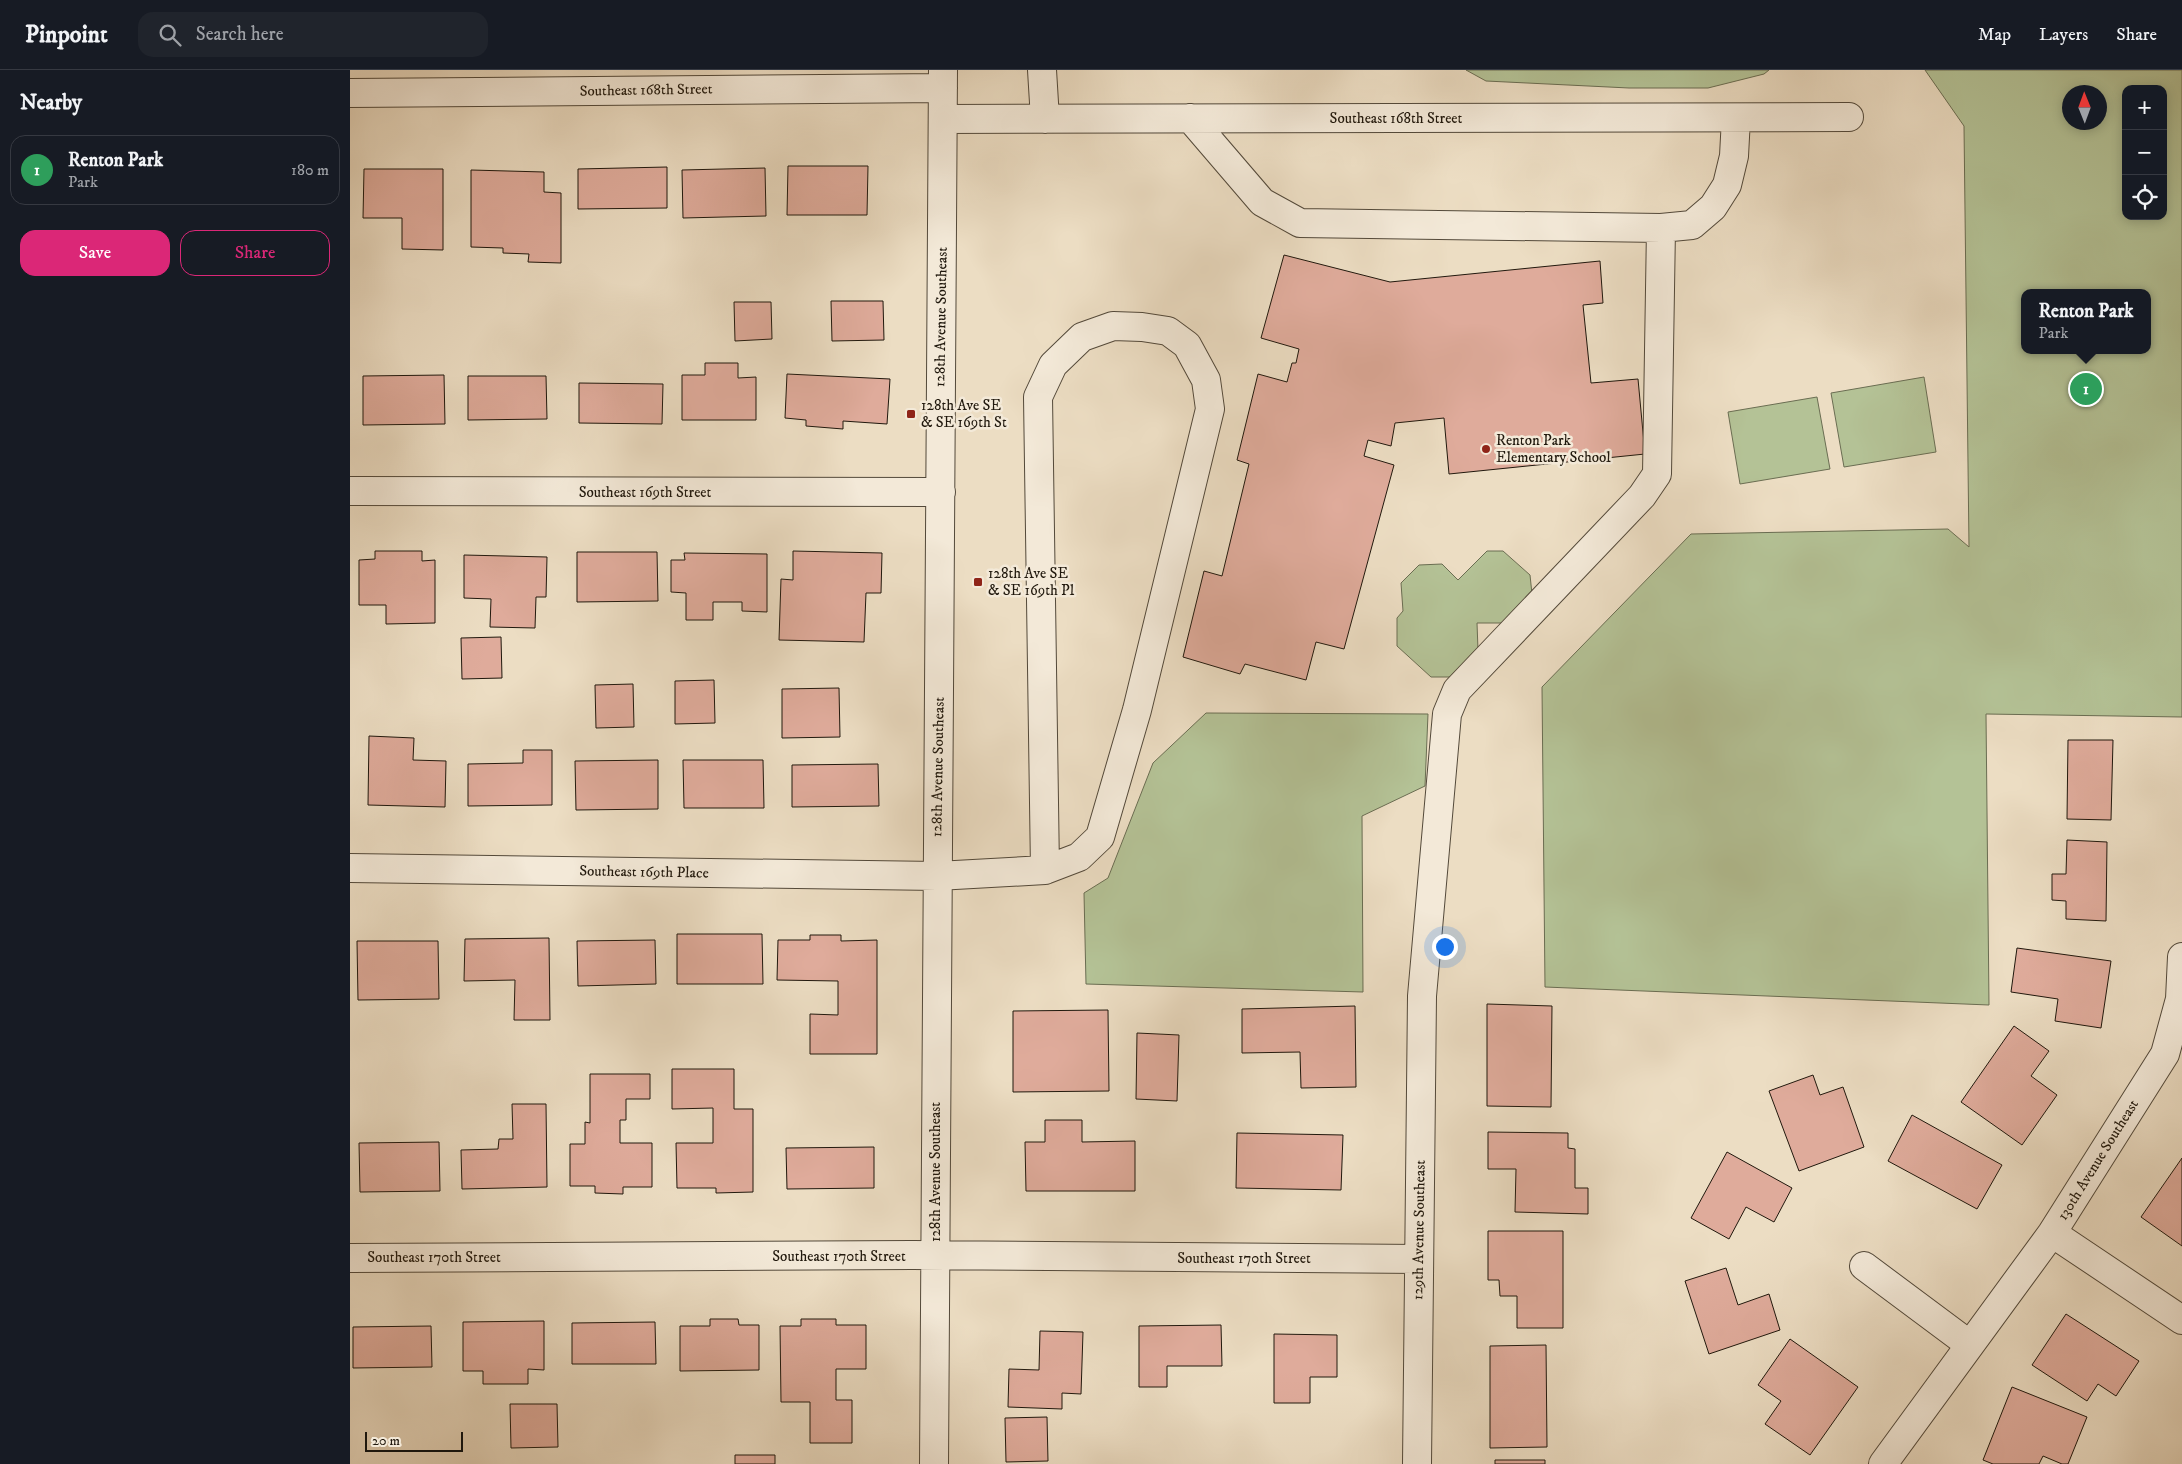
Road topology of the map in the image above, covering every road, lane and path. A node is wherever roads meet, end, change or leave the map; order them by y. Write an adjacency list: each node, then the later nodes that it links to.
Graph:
1 (1042, 70): 8 (street)
2 (943, 79): 3 (street, Southeast 168th Street); 7 (street, 128th Avenue Southeast)
3 (350, 93)
4 (1849, 117): 6 (street, Southeast 168th Street)
5 (1190, 118): 6 (street, Southeast 168th Street); 8 (street, Southeast 168th Street); 9 (street)
6 (1736, 118): 9 (street)
7 (943, 119): 8 (street, Southeast 168th Street); 11 (street, 128th Avenue Southeast)
8 (1045, 119)
9 (1661, 228): 19 (street, 129th Avenue Southeast)
10 (350, 491): 11 (street, Southeast 169th Street)
11 (941, 492): 14 (street, 128th Avenue Southeast)
12 (350, 868): 14 (street, Southeast 169th Place)
13 (1045, 870): 13 (street, Southeast 169th Place); 14 (street, Southeast 169th Place)
14 (937, 876): 17 (street, 128th Avenue Southeast)
15 (2182, 956): 16 (street, 130th Avenue Southeast)
16 (2052, 1233): 21 (street); 22 (street, 130th Avenue Southeast)
17 (934, 1256): 18 (street, Southeast 170th Street); 19 (street, Southeast 170th Street); 23 (street, 128th Avenue Southeast)
18 (350, 1258)
19 (1419, 1260): 24 (street, 129th Avenue Southeast)
20 (1864, 1266): 22 (street)
21 (2182, 1320)
22 (1970, 1345): 25 (street, 130th Avenue Southeast)
23 (934, 1464)
24 (1417, 1464)
25 (1883, 1464)

